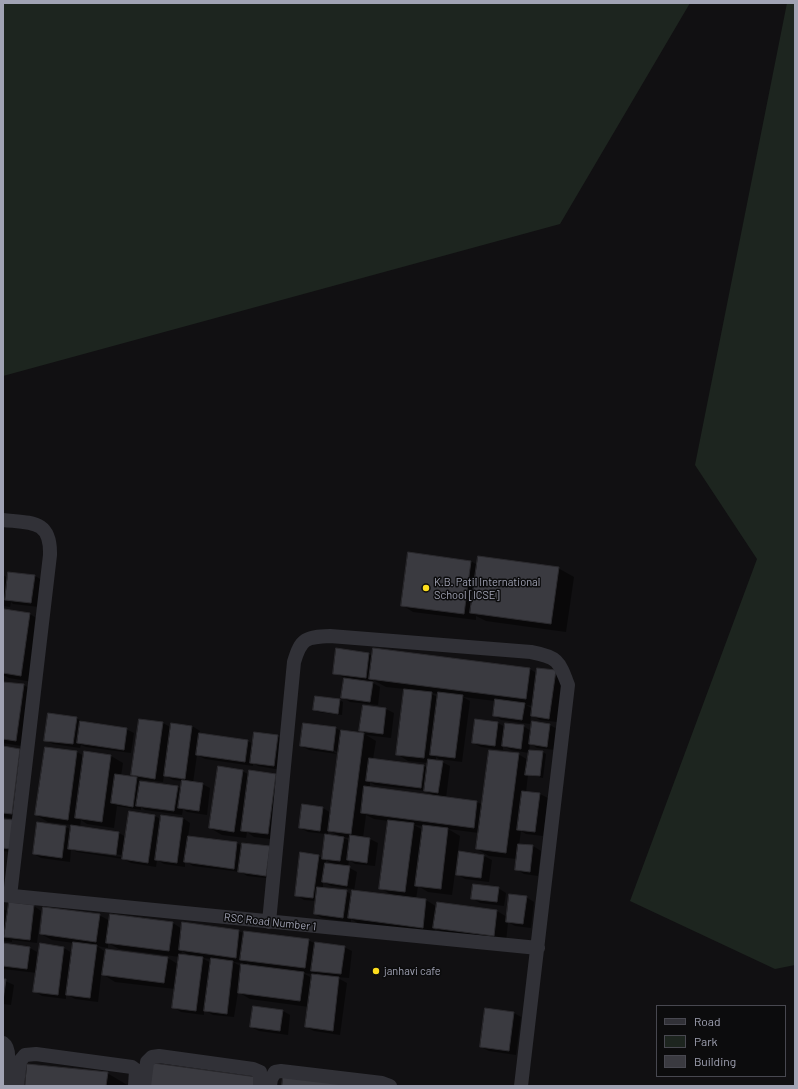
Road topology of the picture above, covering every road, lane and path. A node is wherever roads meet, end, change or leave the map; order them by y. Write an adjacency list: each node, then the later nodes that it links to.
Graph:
1 (3, 520): 2 (street)
2 (6, 896): 3 (street, RSC Road Number 1)
3 (269, 922): 4 (street, RSC Road Number 1); 4 (street)
4 (538, 948): 13 (street)
5 (3, 1043): 6 (street)
6 (5, 1086)
7 (16, 1086): 8 (street)
8 (135, 1086)
9 (144, 1086): 10 (street)
10 (260, 1086)
11 (270, 1086): 12 (street)
12 (390, 1086)
13 (521, 1086)

